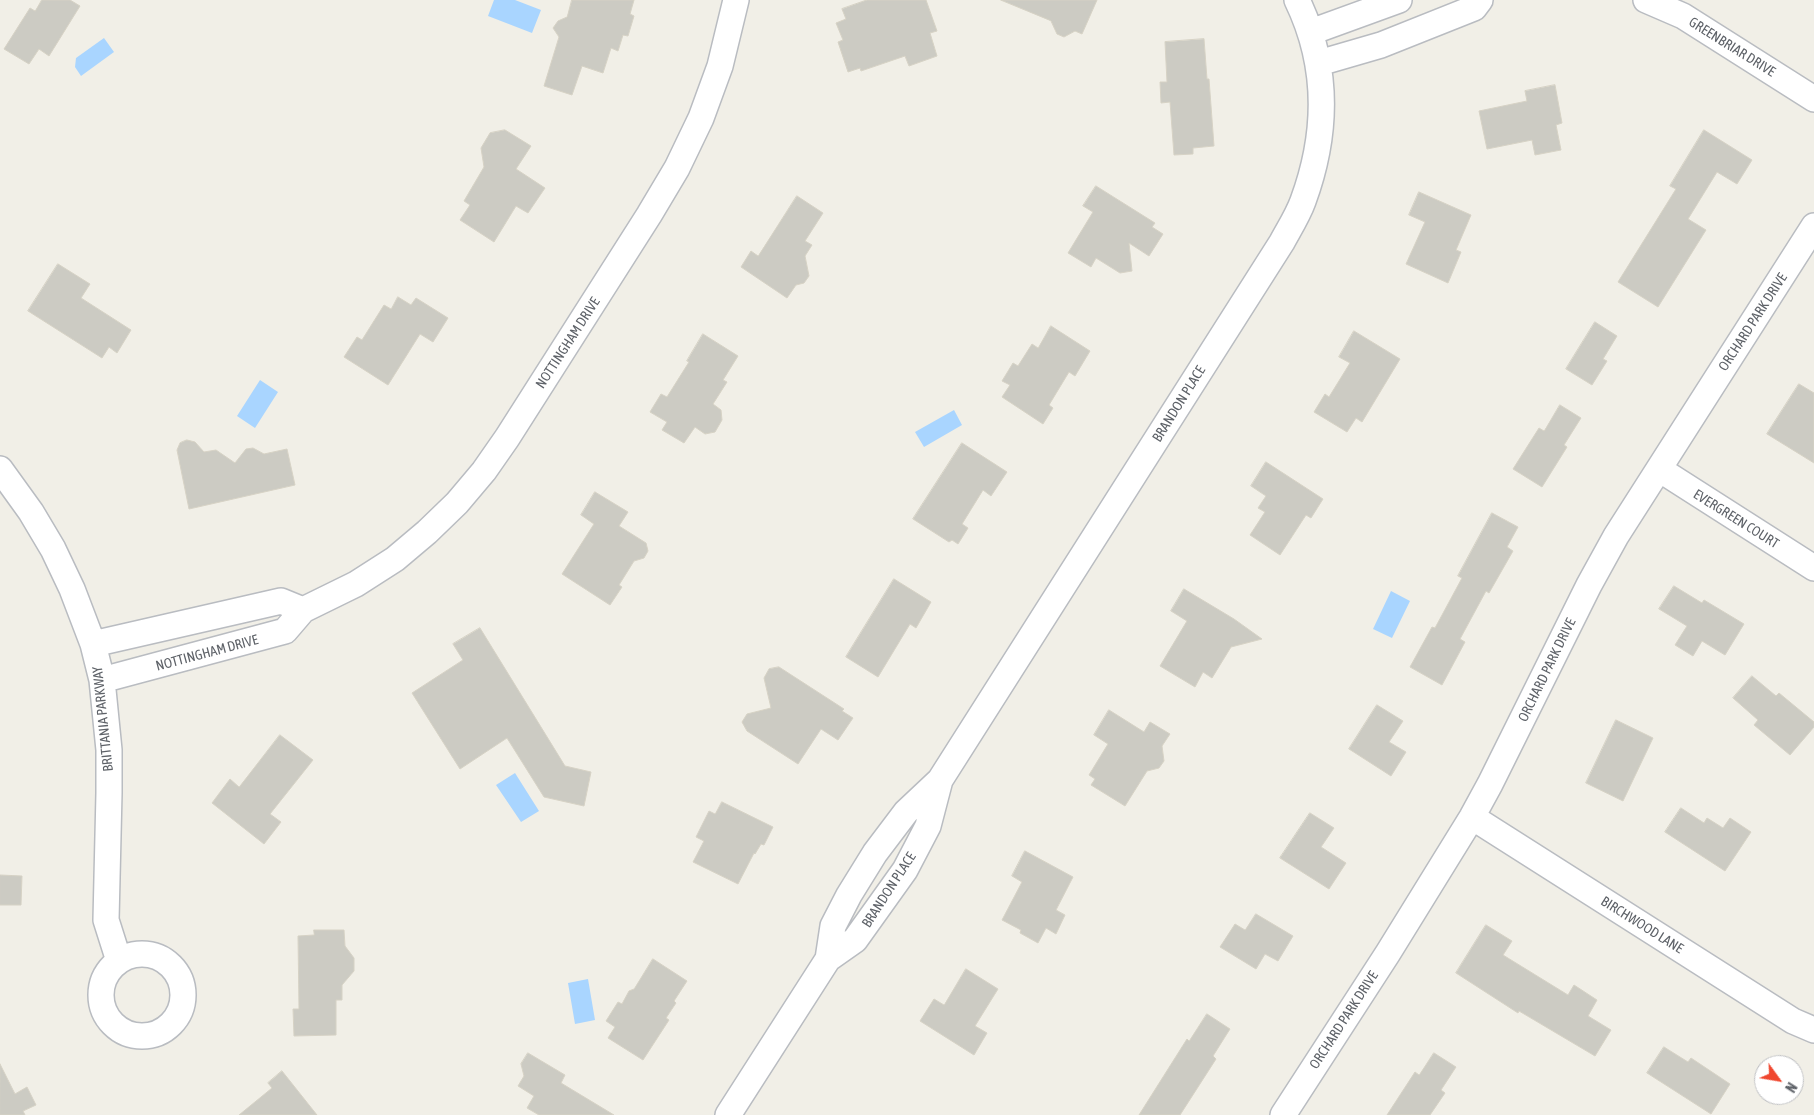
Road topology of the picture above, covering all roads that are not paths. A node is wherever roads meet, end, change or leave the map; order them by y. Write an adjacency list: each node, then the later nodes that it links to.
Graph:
1 (736, 0): 13 (street, NOTTINGHAM DRIVE)
2 (1297, 0): 6 (street, BRANDON PLACE)
3 (1399, 0): 6 (street)
4 (1480, 0): 7 (street)
5 (1646, 0): 8 (street, GREENBRIAR DRIVE)
6 (1311, 32): 7 (street, BRANDON PLACE)
7 (1319, 63): 16 (street, BRANDON PLACE)
8 (1814, 99)
9 (1814, 226): 11 (street, ORCHARD PARK DRIVE)
10 (0, 469): 14 (street, BRITTANIA PARKWAY)
11 (1659, 469): 12 (street, EVERGREEN COURT); 17 (street, ORCHARD PARK DRIVE)
12 (1814, 568)
13 (303, 610): 14 (street); 15 (street, NOTTINGHAM DRIVE)
14 (93, 644): 15 (street, BRITTANIA PARKWAY)
15 (102, 680): 19 (street, BRITTANIA PARKWAY)
16 (940, 780): 18 (street, BRANDON PLACE); 18 (street, BRANDON PLACE)
17 (1472, 817): 20 (street, BIRCHWOOD LANE); 22 (street, ORCHARD PARK DRIVE)
18 (828, 959): 21 (street, BRANDON PLACE)
19 (119, 961)
20 (1814, 1030)
21 (728, 1115)
22 (1283, 1115)

